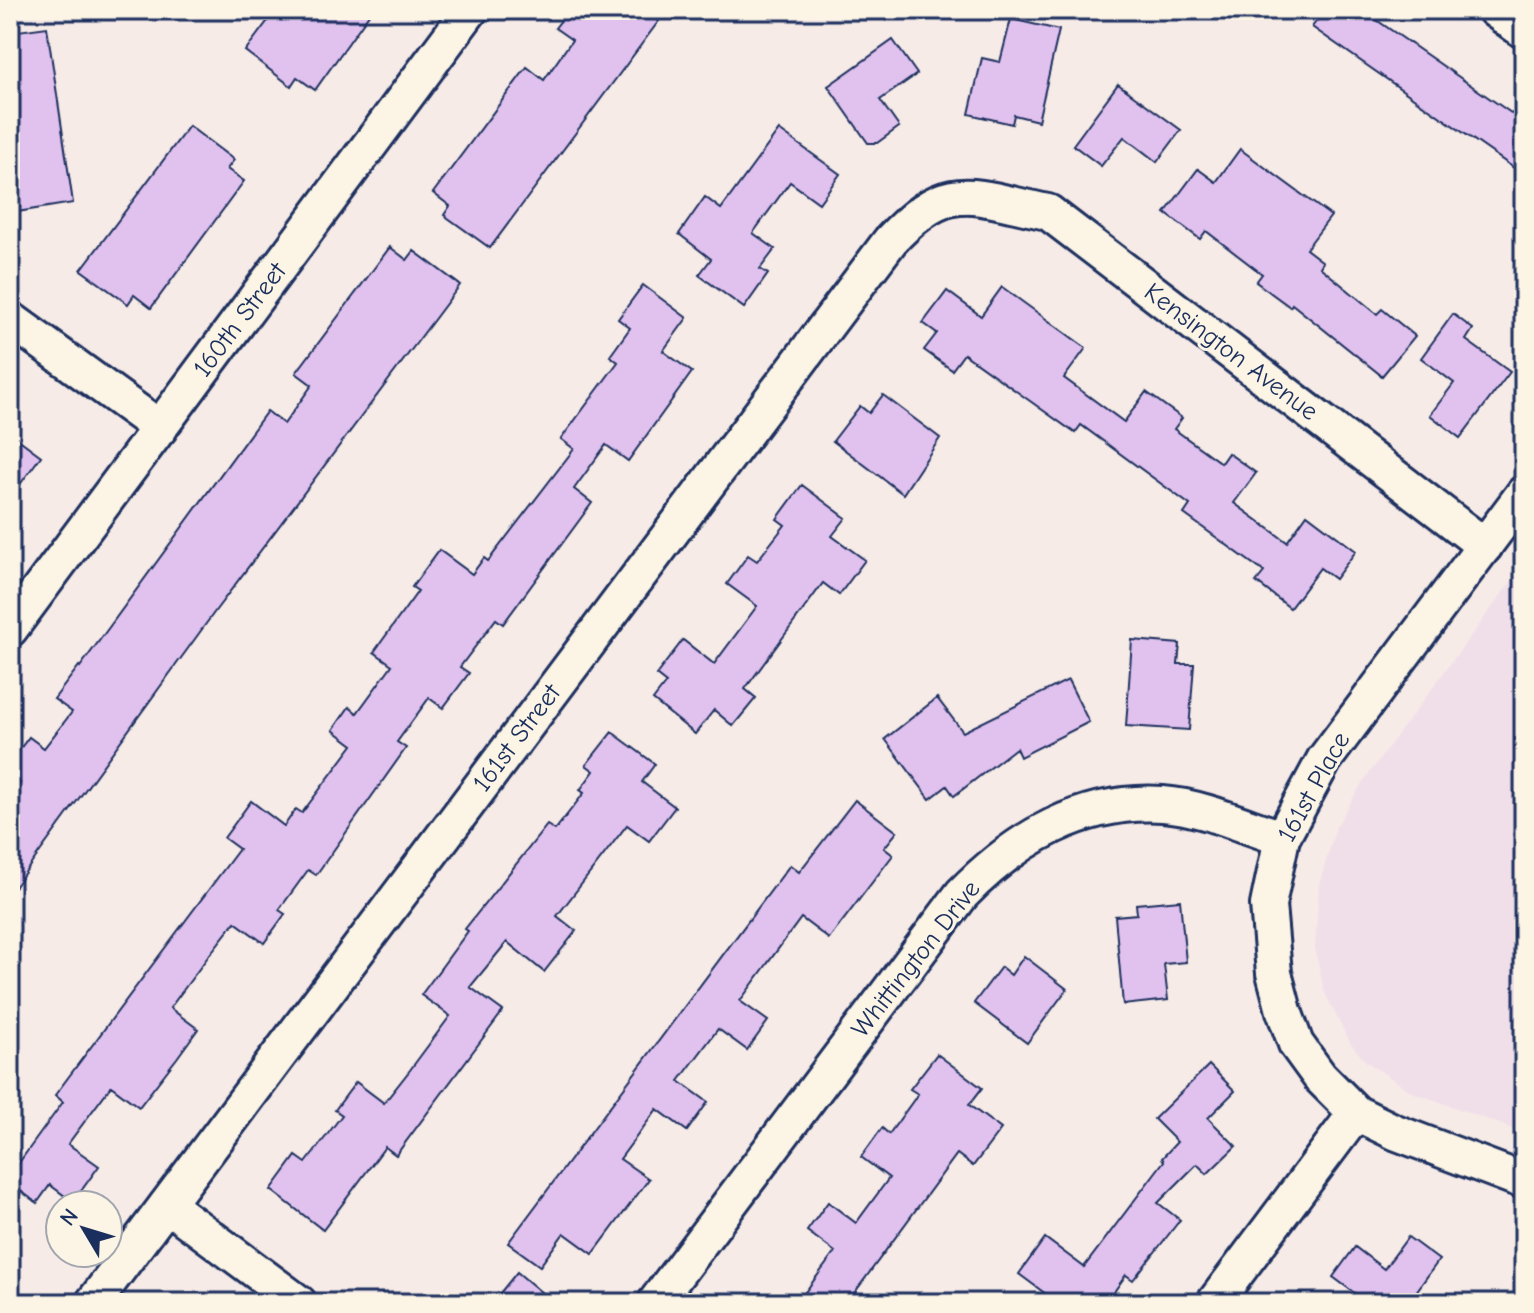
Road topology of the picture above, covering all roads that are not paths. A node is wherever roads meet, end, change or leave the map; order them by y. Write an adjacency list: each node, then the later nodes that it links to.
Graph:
1 (470, 10): 4 (street, 160th Street)
2 (960, 195): 6 (street, Kensington Avenue); 11 (street, 161st Street)
3 (10, 319): 4 (street)
4 (160, 428): 7 (street, 160th Street)
5 (1524, 493): 6 (street, 161st Place)
6 (1485, 546): 8 (street, 161st Place)
7 (10, 629)
8 (1282, 838): 9 (street, 161st Place); 14 (street, Whittington Drive)
9 (1356, 1113): 10 (street, 161st Place); 15 (street)
10 (1524, 1181)
11 (167, 1205): 12 (street, 161st Street); 13 (street)
12 (93, 1303)
13 (299, 1303)
14 (655, 1303)
15 (1214, 1303)

